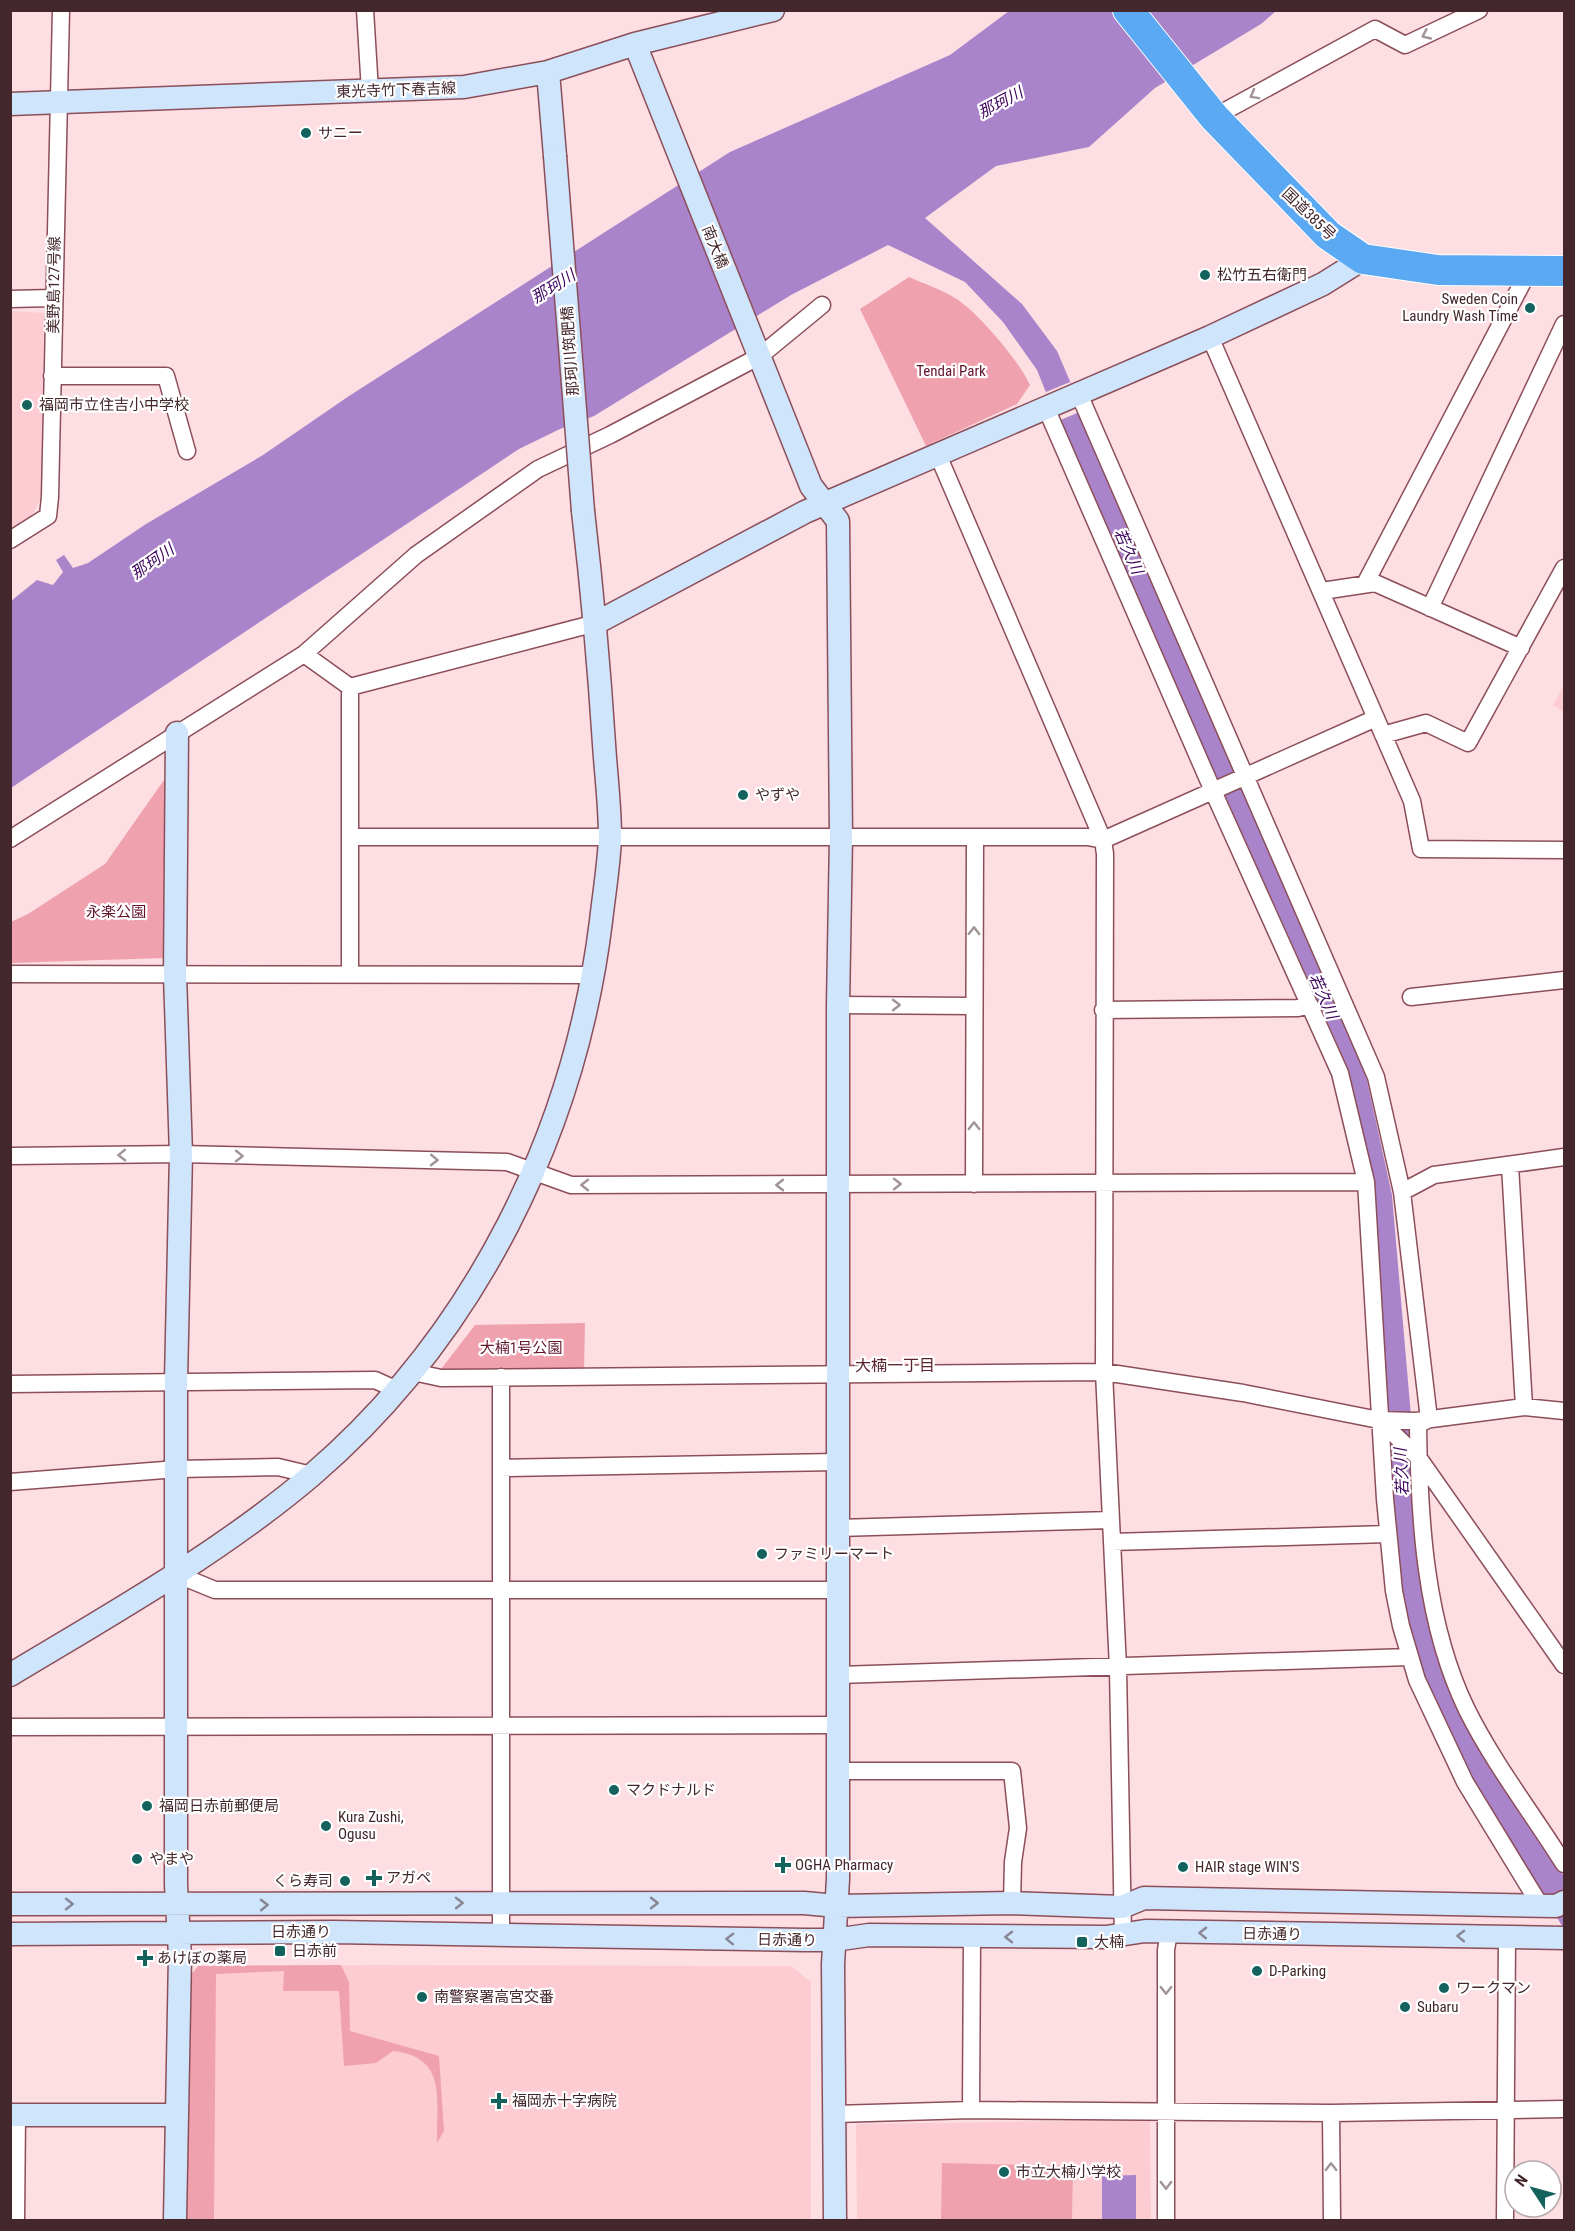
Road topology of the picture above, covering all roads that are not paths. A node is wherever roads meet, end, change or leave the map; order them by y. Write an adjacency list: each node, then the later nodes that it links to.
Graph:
1 (60, 10): 9 (street, 美野島127号線)
2 (365, 10): 8 (street)
3 (773, 10): 6 (street, 東光寺竹下春吉線)
4 (1128, 10): 11 (highway, 国道385号)
5 (1479, 10): 11 (street, one-way to 11)
6 (635, 44): 7 (street, 東光寺竹下春吉線); 20 (street, 南大橋)
7 (548, 72): 8 (street, 東光寺竹下春吉線); 32 (street, 那珂川筑肥橋, bridge)
8 (370, 91): 9 (street, 東光寺竹下春吉線)
9 (59, 103): 10 (street, 東光寺竹下春吉線); 15 (street, 美野島127号線)
10 (10, 105)
11 (1206, 107): 12 (highway, 国道385号)
12 (1363, 259): 14 (highway, 国道385号); 19 (street)
13 (1564, 271): 14 (highway, 国道385号)
14 (1528, 272): 29 (street)
15 (53, 298): 16 (street); 21 (street, 美野島127号線)
16 (10, 299)
17 (822, 305): 20 (street)
18 (1564, 324): 31 (street)
19 (1210, 337): 22 (street); 30 (street)
20 (756, 349): 26 (street, 南大橋); 34 (street)
21 (52, 376): 24 (street); 27 (street, 美野島127号線)
22 (1078, 395): 23 (street); 39 (street)
23 (1049, 407): 25 (street); 40 (street)
24 (187, 451)
25 (938, 455): 26 (street); 46 (street)
26 (824, 505): 32 (street); 43 (street, 南大橋)
27 (10, 540)
28 (1564, 568): 33 (street)
29 (1365, 584): 30 (street); 31 (street)
30 (1322, 591): 36 (street)
31 (1430, 608): 33 (street)
32 (596, 623): 35 (street); 41 (street, 那珂川筑肥橋)
33 (1521, 648): 38 (street)
34 (304, 654): 35 (street); 37 (street)
35 (350, 687): 42 (street)
36 (1376, 718): 38 (street); 39 (street)
37 (177, 733): 44 (street); 50 (street)
38 (1383, 735): 47 (street)
39 (1247, 775): 40 (street); 67 (street)
40 (1213, 791): 46 (street); 55 (street)
41 (610, 836): 42 (street); 43 (street); 51 (street, 那珂川筑肥橋)
42 (350, 837): 49 (street)
43 (841, 837): 45 (street); 54 (street, 南大橋)
44 (10, 838)
45 (975, 838): 46 (street); 56 (street, one-way to 45)
46 (1103, 840): 57 (street)
47 (1564, 850)
48 (10, 974): 50 (street)
49 (350, 974): 50 (street); 51 (street)
50 (175, 975): 58 (street)
51 (594, 975): 62 (street, 那珂川筑肥橋)
52 (1564, 980): 53 (street)
53 (1411, 997)
54 (838, 1005): 56 (street, one-way to 56); 65 (street, 南大橋)
55 (1310, 1005): 57 (street); 63 (street)
56 (973, 1006): 64 (street, one-way to 56)
57 (1103, 1010): 66 (street)
58 (181, 1154): 59 (street, one-way to 59); 62 (street, one-way to 62); 72 (street)
59 (10, 1156)
60 (1564, 1157): 61 (street)
61 (1510, 1165): 67 (street); 75 (street)
62 (535, 1171): 65 (street, one-way to 62); 68 (street, 那珂川筑肥橋)
63 (1366, 1182): 66 (street); 78 (street)
64 (974, 1184): 65 (street, one-way to 64); 66 (street)
65 (838, 1185): 70 (street, 南大橋)
66 (1103, 1185): 69 (street)
67 (1402, 1192): 77 (street)
68 (413, 1372): 71 (street); 74 (street, 那珂川筑肥橋)
69 (1104, 1372): 70 (street); 78 (street); 85 (street)
70 (838, 1374): 71 (street); 80 (street, 南大橋)
71 (501, 1377): 81 (street)
72 (176, 1381): 73 (street); 74 (street); 82 (street)
73 (10, 1384)
74 (397, 1390): 83 (street, 那珂川筑肥橋)
75 (1524, 1407): 76 (street); 77 (street)
76 (1564, 1411)
77 (1422, 1420): 78 (street); 79 (street)
78 (1382, 1422): 79 (street); 87 (street)
79 (1416, 1455): 93 (street); 102 (street)
80 (838, 1462): 81 (street); 86 (street, 南大橋)
81 (501, 1468): 90 (street)
82 (177, 1469): 83 (street); 84 (street); 89 (street)
83 (312, 1475): 89 (street, 那珂川筑肥橋)
84 (10, 1482)
85 (1111, 1520): 86 (street); 88 (street)
86 (838, 1528): 91 (street, 南大橋)
87 (1388, 1534): 88 (street); 92 (street)
88 (1112, 1542): 94 (street)
89 (176, 1574): 90 (street); 95 (street, 那珂川筑肥橋); 100 (street)
90 (501, 1589): 91 (street); 98 (street)
91 (838, 1590): 96 (street, 南大橋)
92 (1409, 1656): 94 (street); 107 (street)
93 (1564, 1665)
94 (1118, 1668): 96 (street); 109 (street)
95 (10, 1675)
96 (838, 1675): 97 (street, 南大橋)
97 (837, 1725): 98 (street); 101 (street, 南大橋)
98 (501, 1726): 100 (street); 103 (street)
99 (10, 1727): 100 (street)
100 (177, 1727): 106 (street)
101 (838, 1771): 104 (street); 108 (street, 南大橋)
102 (1564, 1864)
103 (499, 1903): 106 (street, 日赤通り, one-way to 103); 108 (street, 日赤通り, one-way to 108); 113 (street)
104 (1012, 1903): 108 (street, 日赤通り); 109 (street, 日赤通り)
105 (10, 1904): 106 (street, 日赤通り, one-way to 106)
106 (177, 1904): 110 (street)
107 (1554, 1904): 109 (street, 日赤通り)
108 (837, 1906): 118 (street, 南大橋)
109 (1122, 1907): 115 (street)
110 (180, 1932): 112 (street, 日赤通り); 113 (street, 日赤通り); 126 (street)
111 (1168, 1932): 115 (street, 日赤通り); 116 (street, 日赤通り, one-way to 111); 122 (street, one-way to 122)
112 (10, 1934)
113 (501, 1935): 118 (street, 日赤通り, one-way to 113)
114 (972, 1936): 115 (street, 日赤通り, one-way to 114); 118 (street, 日赤通り); 121 (street)
115 (1123, 1936)
116 (1507, 1937): 117 (street, 日赤通り); 119 (street)
117 (1564, 1939)
118 (834, 1940): 124 (street, 南大橋)
119 (1504, 2109): 120 (street); 123 (street); 132 (street)
120 (1564, 2109)
121 (971, 2110): 122 (street); 124 (street)
122 (1166, 2112): 123 (street); 130 (street, one-way to 130)
123 (1330, 2113): 131 (street, one-way to 123)
124 (835, 2114): 129 (street, 南大橋)
125 (14, 2115): 126 (street); 127 (street)
126 (176, 2115): 128 (street)
127 (16, 2220)
128 (175, 2220)
129 (835, 2220)
130 (1166, 2220)
131 (1332, 2220)
132 (1505, 2220)

